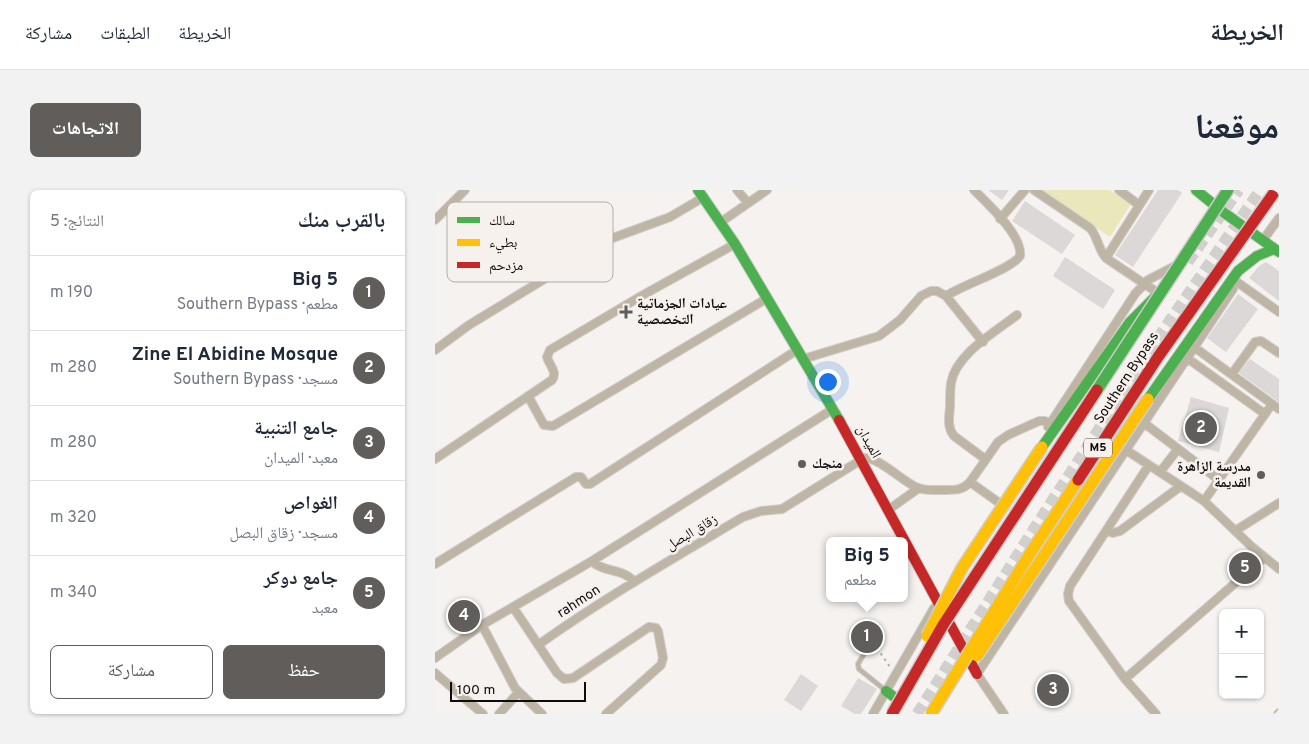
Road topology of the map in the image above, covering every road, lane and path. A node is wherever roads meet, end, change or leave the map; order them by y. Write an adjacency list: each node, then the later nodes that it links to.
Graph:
1 (465, 190): 14 (street)
2 (737, 190): 15 (street)
3 (767, 190): 15 (street)
4 (974, 190): 20 (street)
5 (1025, 190): 20 (street)
6 (1034, 190): 27 (street)
7 (1119, 190): 16 (street)
8 (1149, 190): 16 (street)
9 (1196, 190): 24 (main road)
10 (1228, 190): 91 (main road, Southern Bypass / M5, bridge)
11 (1276, 190): 18 (main road, Southern Bypass / M5, bridge)
12 (701, 194): 22 (main road, الميدان); 23 (street)
13 (1279, 195): 18 (main road, bridge)
14 (453, 202)
15 (748, 203): 22 (street)
16 (1139, 205): 27 (street)
17 (447, 208): 21 (street)
18 (1260, 213): 98 (main road, Southern Bypass / M5, bridge)
19 (1279, 218): 24 (street)
20 (1001, 219): 34 (street)
21 (435, 220)
22 (721, 222): 25 (main road, الميدان)
23 (613, 238)
24 (1263, 240): 26 (main road)
25 (735, 244): 36 (main road, الميدان); 46 (street)
26 (1277, 250): 29 (main road)
27 (1105, 258): 33 (street)
28 (1190, 260): 33 (street)
29 (1249, 261): 32 (street); 98 (main road, bridge)
30 (540, 282): 41 (street)
31 (1175, 282): 35 (main road)
32 (1237, 282): 37 (street); 40 (street)
33 (1144, 284): 35 (street); 52 (street)
34 (946, 296): 39 (street); 43 (street)
35 (1161, 296): 91 (main road, bridge)
36 (766, 299): 43 (main road, الميدان); 46 (street)
37 (1279, 312)
38 (1017, 315): 39 (street)
39 (983, 342): 57 (street)
40 (1195, 347): 44 (street); 45 (street)
41 (435, 350)
42 (1279, 353): 45 (street)
43 (800, 355): 48 (main road, الميدان); 75 (street)
44 (1187, 358): 50 (street); 51 (street)
45 (1232, 374): 47 (street)
46 (528, 396): 55 (street)
47 (1272, 404): 49 (street); 50 (street)
48 (833, 409): 56 (main road, الميدان); 74 (street)
49 (1279, 409)
50 (1265, 414): 60 (street)
51 (1144, 423): 53 (street); 54 (street)
52 (1050, 424): 57 (street); 65 (street)
53 (1178, 449): 59 (street); 60 (street)
54 (1126, 450): 58 (street); 86 (street)
55 (435, 458)
56 (861, 459): 63 (street); 67 (main road, الميدان); 77 (street, زقاق البصل)
57 (985, 459): 61 (street)
58 (1149, 465): 59 (street); 69 (street)
59 (1160, 472): 62 (street)
60 (1219, 480): 64 (street)
61 (970, 482): 63 (street); 65 (street)
62 (1181, 486): 64 (street); 69 (street)
63 (919, 488): 67 (street)
64 (1204, 501): 70 (street)
65 (999, 502): 68 (street); 78 (street)
66 (1279, 503): 70 (street)
67 (888, 510): 71 (main road, الميدان)
68 (1017, 516)
69 (1107, 530): 88 (street)
70 (1235, 531): 73 (street)
71 (902, 537)
72 (908, 548): 78 (main road, الميدان)
73 (1264, 558): 76 (street); 88 (street)
74 (592, 561): 77 (street); 79 (street)
75 (435, 564)
76 (1279, 570)
77 (634, 582): 81 (street, rahmon)
78 (937, 602): 86 (main road, الميدان); 87 (street)
79 (513, 607): 80 (street); 81 (street)
80 (482, 625): 84 (street); 90 (street)
81 (539, 645): 95 (street)
82 (877, 648): 87 (path)
83 (864, 654): 89 (lane)
84 (435, 658)
85 (435, 673): 92 (street)
86 (977, 674): 99 (street, الميدان)
87 (896, 675): 89 (street)
88 (1125, 679): 100 (street)
89 (887, 691): 91 (main road); 96 (street)
90 (518, 693): 93 (street); 94 (street)
91 (898, 700): 97 (main road, Southern Bypass / M5, bridge)
92 (483, 714)
93 (499, 714)
94 (542, 714)
95 (606, 714)
96 (873, 714)
97 (892, 714)
98 (932, 714)
99 (1004, 714)
100 (1156, 714)

